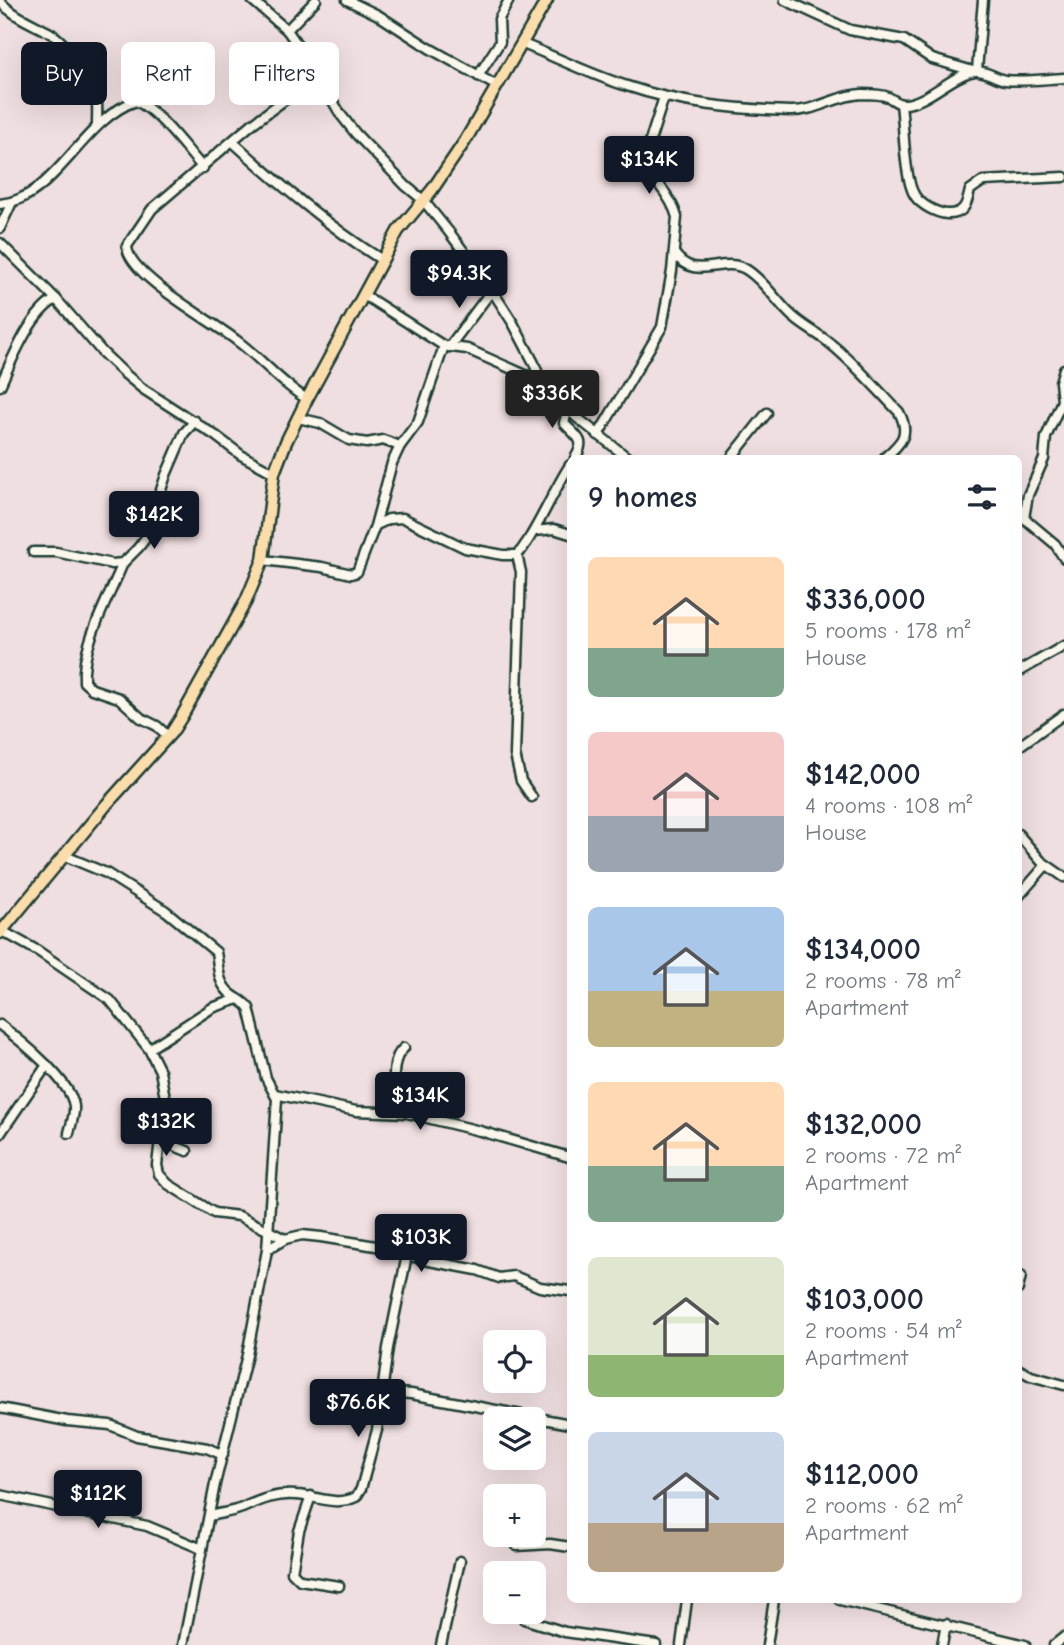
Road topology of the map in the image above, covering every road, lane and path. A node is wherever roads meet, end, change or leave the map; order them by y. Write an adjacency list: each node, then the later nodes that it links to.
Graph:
1 (252, 0): 9 (street)
2 (316, 0): 9 (street)
3 (347, 0): 13 (street)
4 (509, 0): 13 (street)
5 (547, 0): 11 (main road)
6 (785, 0): 12 (street)
7 (983, 0): 12 (street)
8 (0, 2): 20 (street)
9 (287, 30): 10 (street)
10 (295, 42)
11 (523, 44): 15 (main road); 16 (street)
12 (976, 71): 14 (street); 17 (street)
13 (478, 76): 15 (street)
14 (1064, 78)
15 (497, 86): 24 (main road)
16 (664, 97): 17 (street); 29 (street)
17 (901, 104): 23 (street)
18 (276, 105): 21 (street)
19 (335, 105): 24 (street)
20 (97, 125): 22 (street); 25 (street)
21 (233, 142): 22 (street); 30 (street)
22 (203, 167): 38 (street)
23 (1064, 177)
24 (423, 200): 30 (main road); 31 (street)
25 (12, 202): 26 (street); 27 (street)
26 (0, 204)
27 (0, 228)
28 (0, 243): 33 (street)
29 (674, 253): 43 (street); 48 (street)
30 (382, 260): 32 (main road)
31 (492, 290): 34 (street); 36 (street)
32 (363, 295): 34 (street); 38 (main road)
33 (56, 299): 37 (street); 42 (street)
34 (447, 347): 36 (street); 44 (street)
35 (1064, 369): 51 (street)
36 (541, 382): 39 (street)
37 (0, 386)
38 (307, 399): 41 (main road)
39 (568, 408): 43 (street); 45 (street)
40 (767, 413): 47 (street)
41 (298, 418): 44 (street); 50 (main road)
42 (195, 421): 50 (street); 60 (street)
43 (598, 435): 46 (street)
44 (400, 446): 53 (street)
45 (577, 455)
46 (624, 455)
47 (733, 455)
48 (887, 455)
49 (567, 470): 54 (street)
50 (274, 473): 59 (main road)
51 (1022, 513)
52 (1022, 517): 58 (street)
53 (375, 526): 57 (street); 59 (street)
54 (535, 531): 55 (street); 57 (street)
55 (567, 533)
56 (33, 552): 60 (street)
57 (517, 555): 66 (street)
58 (1064, 557)
59 (263, 560): 64 (main road)
60 (123, 563): 64 (street)
61 (1064, 646): 62 (street)
62 (1022, 670)
63 (1064, 714): 65 (street)
64 (168, 736): 68 (main road)
65 (1022, 744)
66 (532, 797)
67 (1022, 838): 69 (street)
68 (65, 856): 72 (main road); 73 (street)
69 (1046, 865): 70 (street); 71 (street)
70 (1064, 877)
71 (1022, 892)
72 (1, 932): 76 (street)
73 (238, 999): 76 (street); 78 (street)
74 (0, 1025): 77 (street)
75 (404, 1048): 79 (street)
76 (149, 1049): 82 (street)
77 (47, 1065): 80 (street); 81 (street)
78 (275, 1094): 79 (street); 85 (street)
79 (394, 1112): 84 (street)
80 (69, 1133)
81 (0, 1134)
82 (162, 1135): 83 (street); 85 (street)
83 (187, 1151)
84 (567, 1156)
85 (267, 1230): 86 (street); 87 (street)
86 (285, 1239): 87 (street); 88 (street)
87 (267, 1250): 95 (street)
88 (407, 1255): 89 (street); 92 (street)
89 (567, 1292)
90 (1022, 1371): 91 (street)
91 (1064, 1385)
92 (383, 1392): 94 (street); 97 (street)
93 (0, 1408): 95 (street)
94 (567, 1423)
95 (223, 1455): 98 (street)
96 (0, 1495): 101 (street)
97 (311, 1496): 98 (street); 103 (street)
98 (210, 1516): 101 (street)
99 (546, 1544): 100 (street)
100 (567, 1547)
101 (202, 1549): 111 (street)
102 (460, 1561): 112 (street)
103 (339, 1587)
104 (687, 1603): 114 (street)
105 (774, 1603): 115 (street)
106 (853, 1603): 108 (street)
107 (540, 1624): 113 (street)
108 (946, 1624): 110 (street); 116 (street)
109 (1064, 1637): 118 (street)
110 (1008, 1643): 117 (street)
111 (183, 1645)
112 (442, 1645)
113 (656, 1645)
114 (681, 1645)
115 (767, 1645)
116 (942, 1645)
117 (1025, 1645)
118 (1054, 1645)

